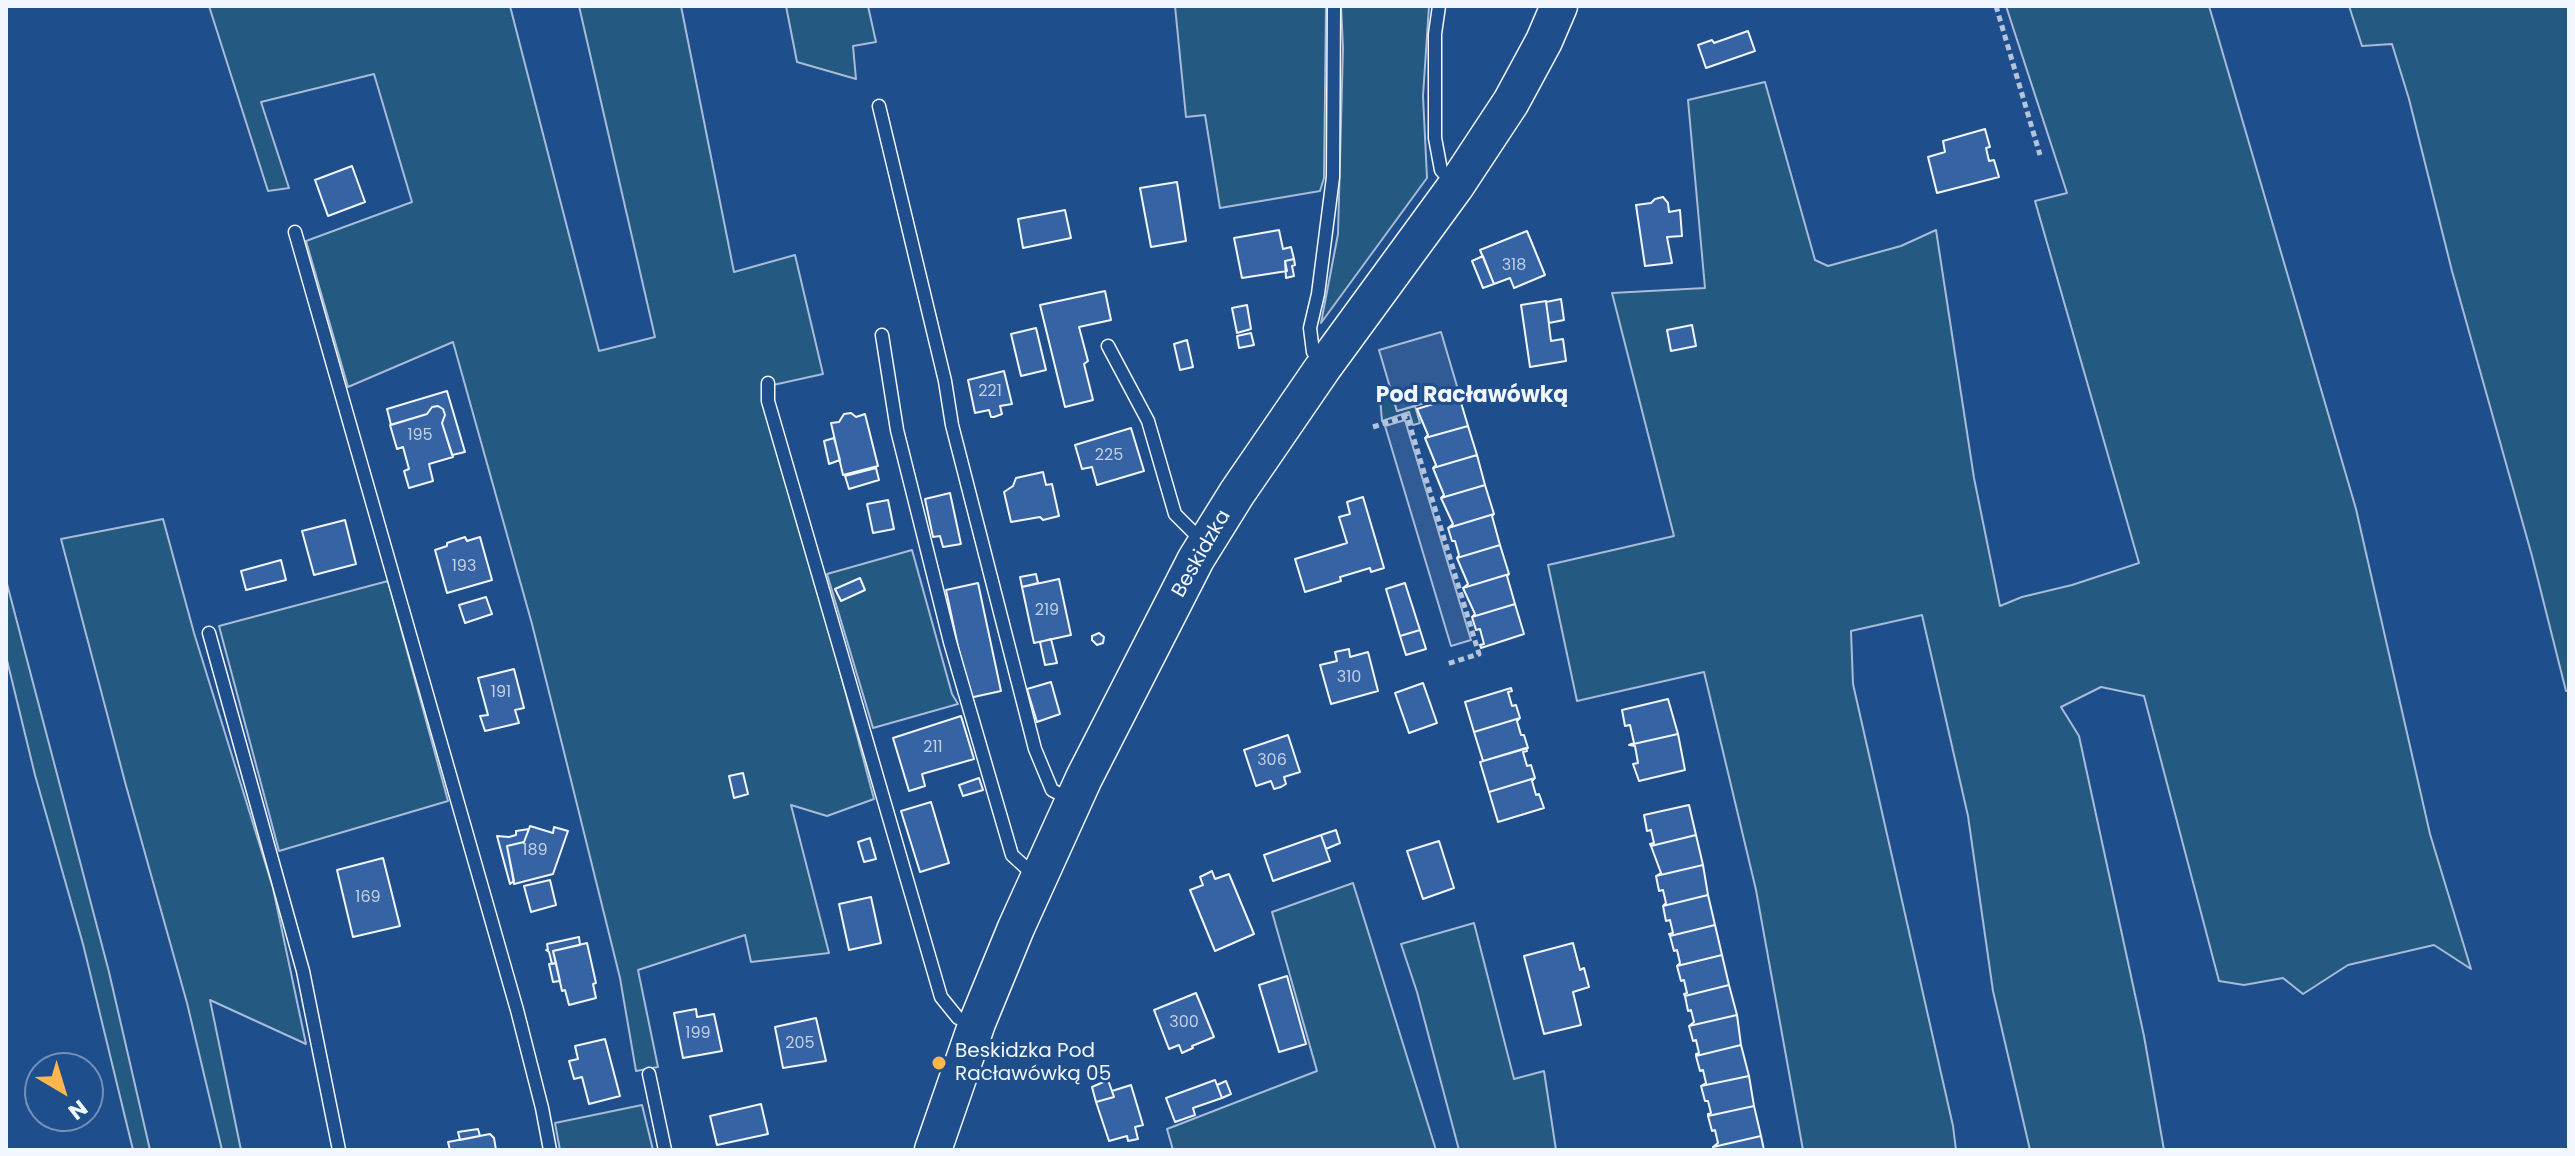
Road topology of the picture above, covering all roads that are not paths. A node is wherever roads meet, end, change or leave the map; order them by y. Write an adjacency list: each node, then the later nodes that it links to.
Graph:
1 (1334, 6): 9 (lane)
2 (1439, 6): 5 (lane)
3 (1559, 6): 5 (street, Beskidzka)
4 (879, 106): 13 (lane)
5 (1455, 187): 9 (street, Beskidzka)
6 (295, 232): 18 (lane)
7 (882, 335): 14 (lane)
8 (1108, 346): 11 (lane)
9 (1325, 365): 11 (street, Beskidzka)
10 (768, 383): 15 (lane)
11 (1205, 545): 13 (street, Beskidzka)
12 (209, 633): 17 (lane)
13 (1073, 801): 14 (street, Beskidzka)
14 (1038, 879): 15 (street, Beskidzka)
15 (977, 1023): 20 (street, Beskidzka)
16 (649, 1074): 19 (lane)
17 (339, 1150)
18 (550, 1150)
19 (665, 1150)
20 (933, 1150)

